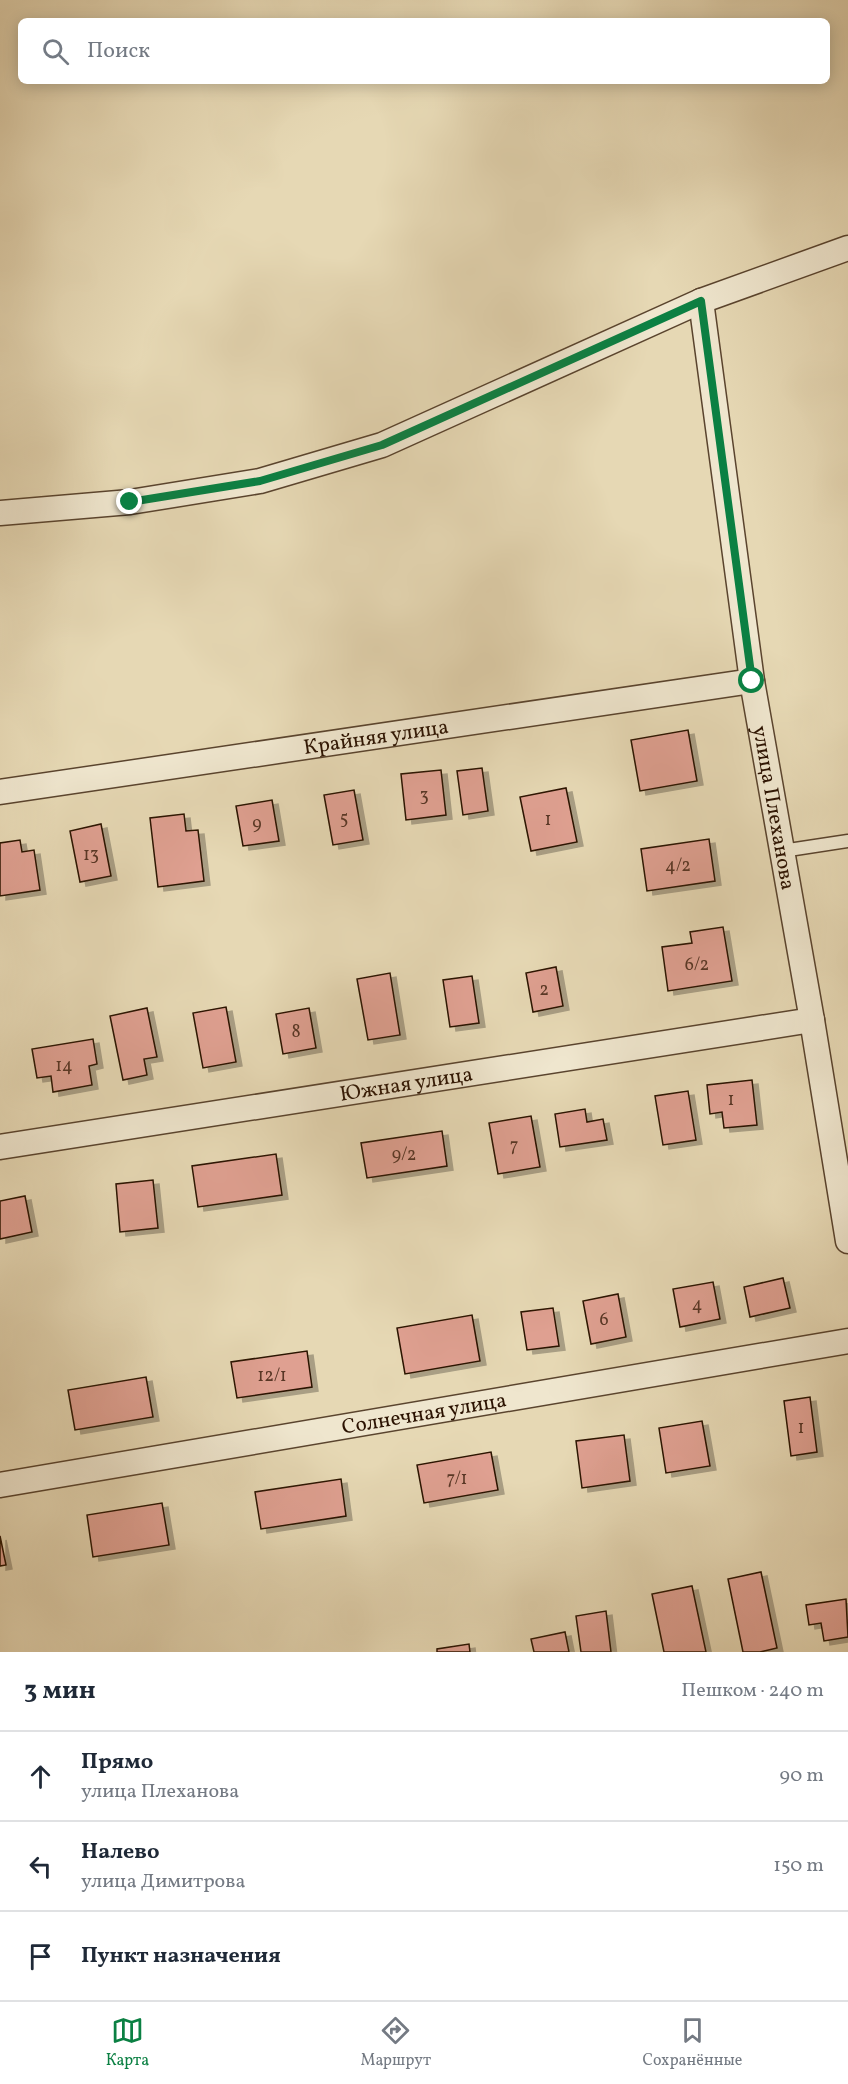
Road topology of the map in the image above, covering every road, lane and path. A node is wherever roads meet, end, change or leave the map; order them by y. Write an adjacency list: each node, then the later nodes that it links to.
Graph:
1 (848, 248): 2 (street)
2 (701, 301): 3 (street); 4 (street, улица Плеханова)
3 (0, 513)
4 (752, 681): 5 (street, Крайняя улица); 7 (street, улица Плеханова)
5 (0, 792)
6 (848, 841): 7 (lane)
7 (782, 851): 8 (street, улица Плеханова)
8 (812, 1020): 9 (street, Южная улица); 10 (street, улица Плеханова)
9 (0, 1147)
10 (848, 1241)
11 (848, 1341): 12 (street, Солнечная улица)
12 (0, 1485)

